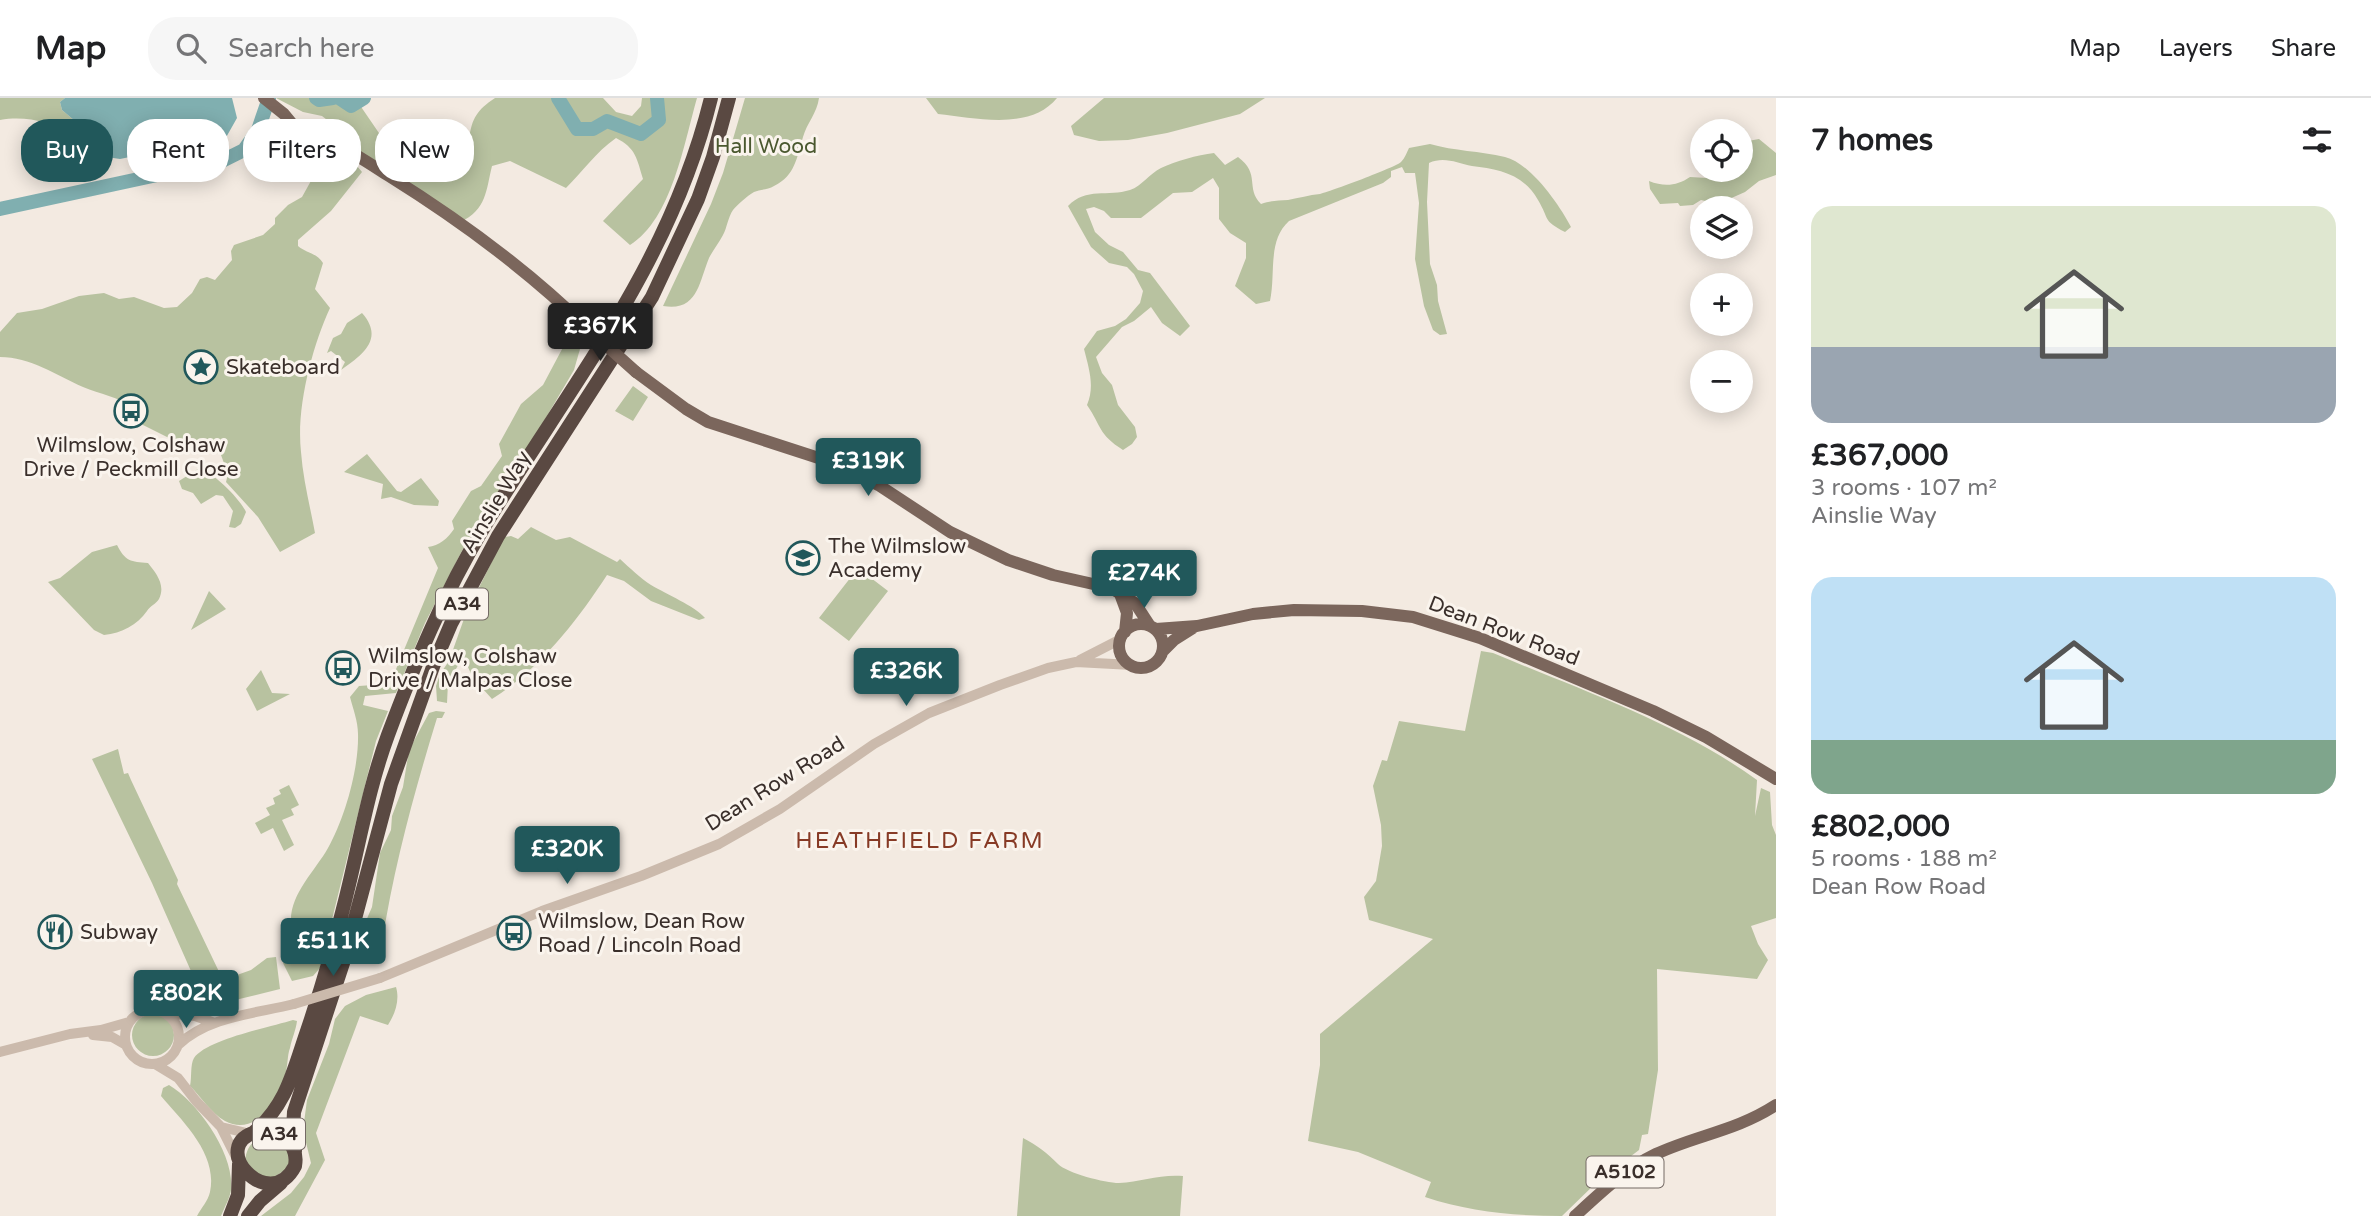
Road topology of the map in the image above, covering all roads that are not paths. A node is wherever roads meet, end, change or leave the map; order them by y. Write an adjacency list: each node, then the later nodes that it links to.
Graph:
1 (711, 98): 23 (highway, Ainslie Way / A34)
2 (729, 98): 24 (highway, Ainslie Way / A34)
3 (268, 101): 4 (main road, bridge)
4 (1120, 593): 6 (main road); 7 (main road)
5 (1197, 626): 6 (main road, Dean Row Road); 8 (main road, Dean Row Road); 11 (main road, Dean Row Road)
6 (1153, 627): 7 (main road); 8 (main road)
7 (1123, 636): 9 (street, Dean Row Road); 10 (main road)
8 (1162, 652): 10 (main road)
9 (1076, 662): 10 (street, Dean Row Road); 14 (street, Dean Row Road, bridge)
10 (1132, 666)
11 (1776, 779)
12 (164, 1013): 13 (street); 14 (street, Dean Row Road); 17 (street)
13 (130, 1022): 15 (street); 16 (street)
14 (212, 1022): 17 (street, Dean Row Road)
15 (55, 1039): 16 (street); 18 (street)
16 (126, 1045): 19 (street)
17 (177, 1048): 19 (street); 20 (street)
18 (0, 1052)
19 (155, 1064): 20 (street)
20 (177, 1078): 22 (street)
21 (1776, 1105): 29 (main road, A5102)
22 (221, 1127): 23 (street); 25 (street)
23 (252, 1133): 24 (highway, A34); 25 (highway, A34)
24 (295, 1151): 26 (highway, A34)
25 (238, 1162): 26 (highway, A34); 27 (highway, A34)
26 (282, 1182): 28 (highway, A34)
27 (230, 1216)
28 (248, 1216)
29 (1575, 1216)

